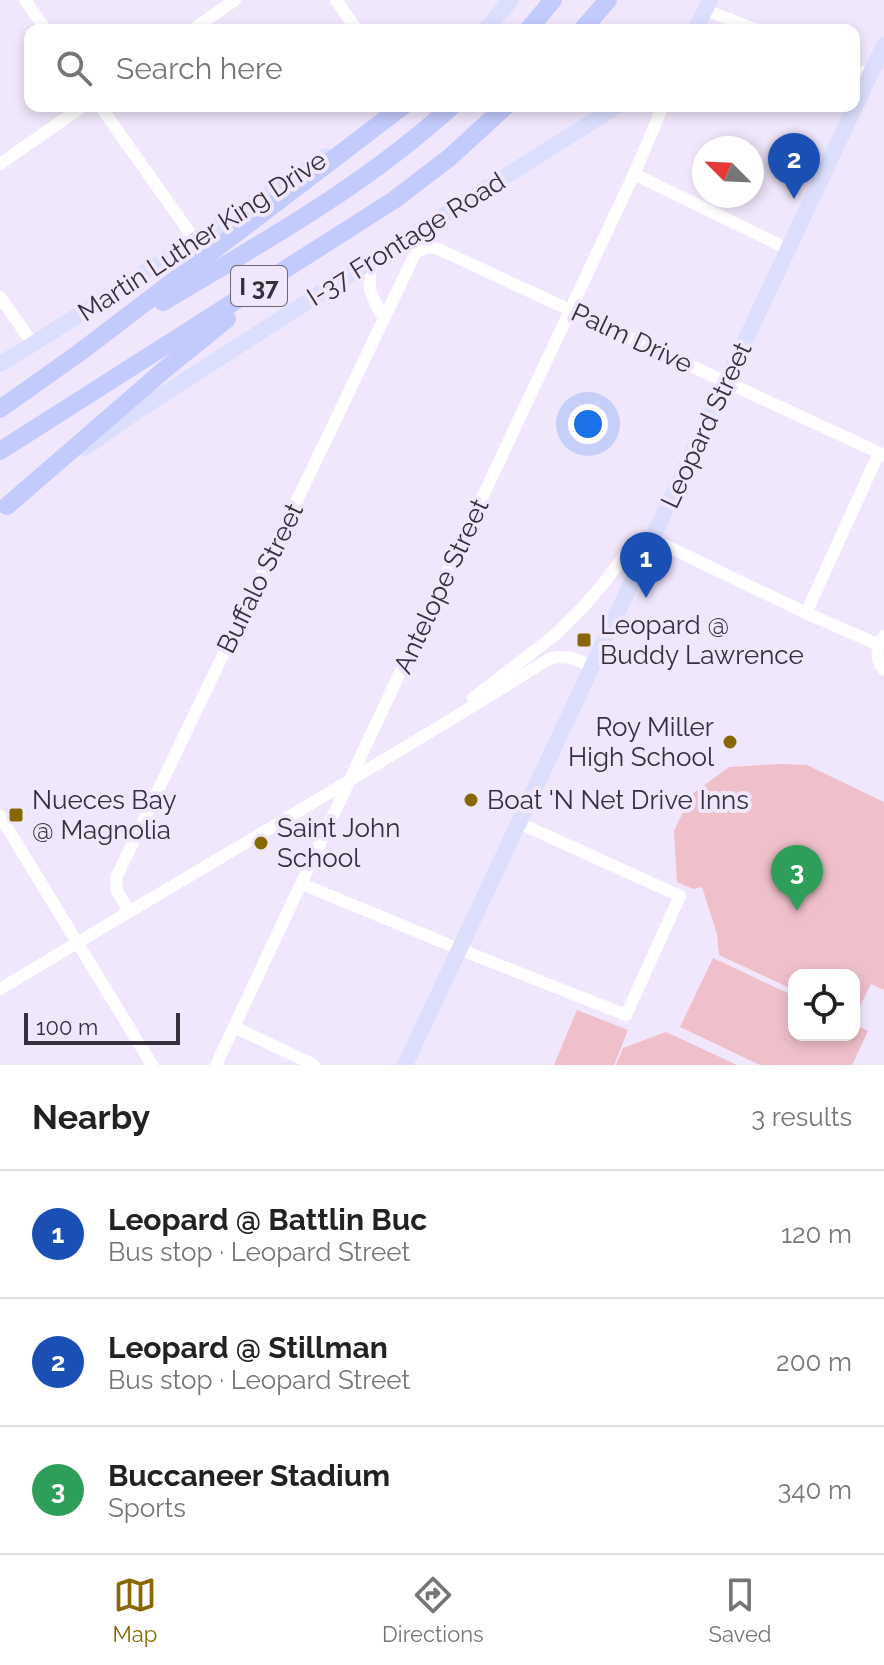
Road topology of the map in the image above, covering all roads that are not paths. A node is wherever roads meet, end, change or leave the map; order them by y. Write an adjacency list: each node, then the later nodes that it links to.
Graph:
1 (25, 0): 8 (street)
2 (235, 0): 9 (street)
3 (336, 0): 10 (street)
4 (511, 0): 11 (main road)
5 (553, 0): 12 (highway)
6 (608, 0): 13 (highway)
7 (702, 18): 14 (street)
8 (42, 24)
9 (201, 24)
10 (353, 24)
11 (490, 24)
12 (533, 24)
13 (587, 24)
14 (730, 24)
15 (884, 45): 16 (main road, Leopard Street)
16 (862, 72)
17 (74, 112): 26 (street)
18 (104, 112): 29 (street)
19 (394, 112): 29 (main road, Martin Luther King Drive)
20 (395, 112): 39 (highway)
21 (445, 112): 39 (highway, I 37)
22 (499, 112): 28 (highway, I 37)
23 (607, 112): 32 (main road, I-37 Frontage Road)
24 (660, 112): 27 (street, Antelope Street)
25 (845, 112): 31 (main road, Leopard Street)
26 (0, 164)
27 (634, 174): 31 (street); 36 (street, Antelope Street)
28 (349, 230): 43 (highway, I 37); 45 (highway)
29 (195, 240): 38 (main road, Martin Luther King Drive)
30 (422, 249): 36 (street, Palm Drive); 37 (street, Buffalo Street)
31 (788, 249): 41 (main road, Leopard Street)
32 (373, 260): 33 (main road, I-37 Frontage Road); 34 (street)
33 (333, 285): 34 (street); 45 (main road, I-37 Frontage Road)
34 (369, 291): 37 (street)
35 (0, 297): 38 (street)
36 (570, 309): 41 (street, Palm Drive); 55 (street, Antelope Street)
37 (384, 319): 59 (street, Buffalo Street)
38 (33, 344): 40 (main road, Martin Luther King Drive)
39 (79, 353): 42 (highway, I 37)
40 (0, 364)
41 (726, 381): 44 (street, Palm Drive); 46 (main road, Leopard Street)
42 (0, 409)
43 (0, 451)
44 (882, 454): 47 (street)
45 (4, 508)
46 (652, 539): 47 (street); 48 (street); 52 (main road, Leopard Street)
47 (806, 613): 49 (street)
48 (552, 637): 50 (street); 51 (street); 54 (street)
49 (881, 640): 53 (street)
50 (572, 656): 51 (street); 52 (street)
51 (549, 659): 54 (street)
52 (591, 666): 57 (main road, Leopard Street)
53 (884, 670)
54 (426, 734): 55 (street)
55 (350, 782): 58 (street, Antelope Street); 59 (street)
56 (0, 816): 60 (street)
57 (519, 823): 61 (main road, Leopard Street); 61 (street)
58 (302, 884): 61 (street); 63 (street, Antelope Street)
59 (129, 911): 60 (street)
60 (78, 942): 62 (street); 64 (street)
61 (459, 949): 67 (main road, Leopard Street)
62 (0, 989)
63 (234, 1027): 65 (street, Antelope Street); 66 (street)
64 (152, 1065)
65 (216, 1065)
66 (314, 1065)
67 (405, 1065)

